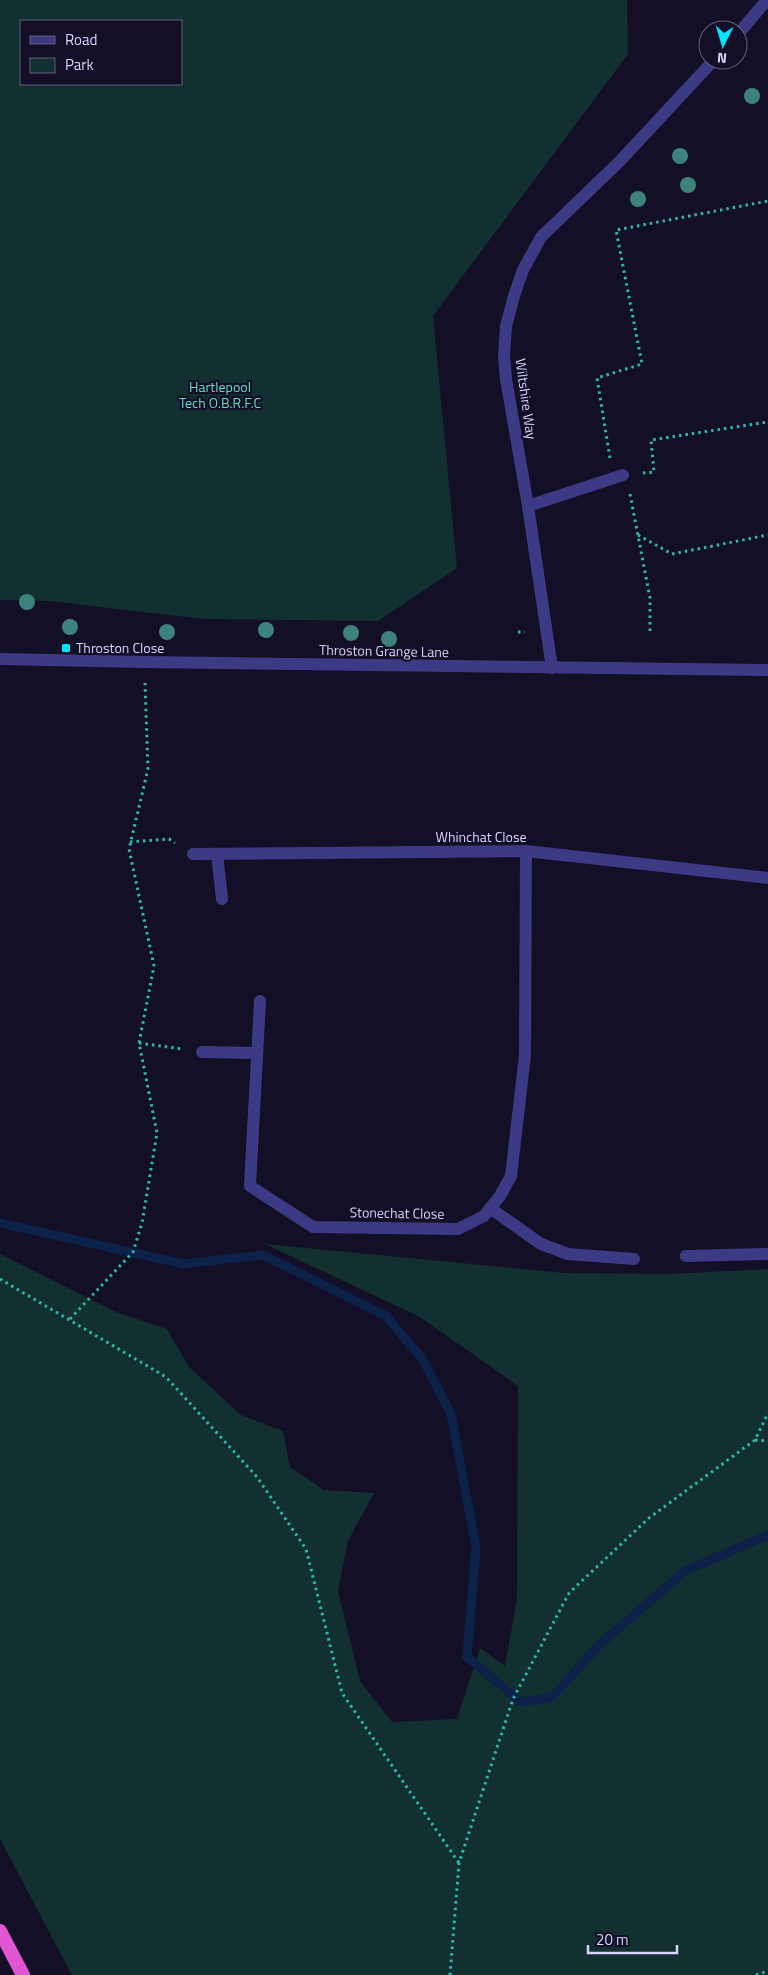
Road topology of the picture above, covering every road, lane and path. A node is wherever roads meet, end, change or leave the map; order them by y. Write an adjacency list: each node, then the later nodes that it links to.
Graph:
1 (767, 0): 2 (street)
2 (748, 22)
3 (705, 70): 7 (street, Wiltshire Way)
4 (768, 201): 6 (path)
5 (768, 422): 6 (path)
6 (621, 476): 7 (street); 8 (path)
7 (528, 506): 13 (street, Wiltshire Way)
8 (638, 535): 9 (path); 10 (path)
9 (768, 535)
10 (650, 634)
11 (0, 659): 12 (street, Throston Grange Lane)
12 (144, 662): 13 (street, Throston Grange Lane); 15 (path)
13 (552, 668): 14 (street, Throston Grange Lane)
14 (768, 670)
15 (130, 842): 17 (path); 22 (path)
16 (526, 851): 18 (street, Whinchat Close); 19 (street, Whinchat Close); 25 (street, Stonechat Close)
17 (192, 854): 18 (street, Whinchat Close)
18 (217, 854): 20 (street)
19 (768, 878)
20 (222, 899)
21 (260, 1002): 24 (street, Stonechat Close)
22 (139, 1043): 23 (path); 30 (path)
23 (202, 1052): 24 (street)
24 (257, 1053): 25 (street, Stonechat Close)
25 (490, 1208): 28 (street)
26 (768, 1254): 27 (street)
27 (686, 1256)
28 (634, 1259)
29 (0, 1279): 30 (path)
30 (70, 1319): 34 (path)
31 (768, 1413): 32 (path)
32 (755, 1440): 33 (path); 34 (path)
33 (768, 1441)
34 (459, 1863): 38 (path)
35 (0, 1931): 37 (highway)
36 (768, 1971): 39 (path)
37 (23, 1975)
38 (450, 1975)
39 (756, 1975)

